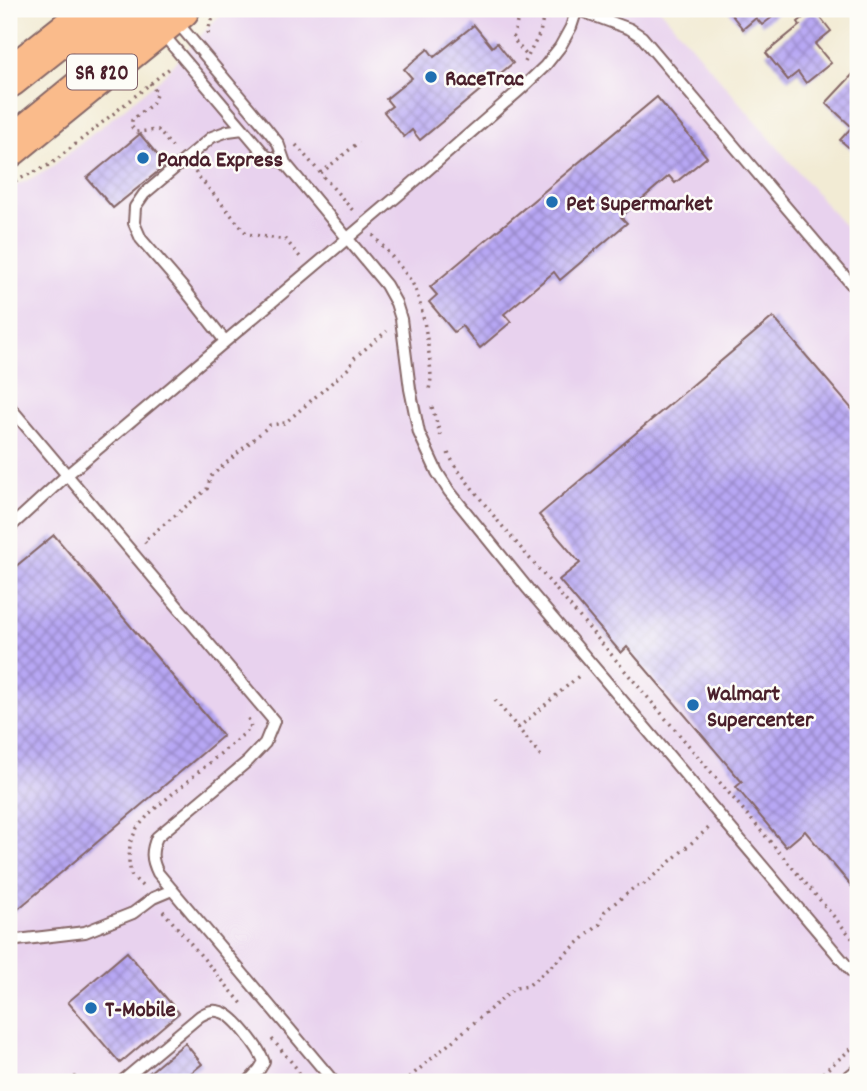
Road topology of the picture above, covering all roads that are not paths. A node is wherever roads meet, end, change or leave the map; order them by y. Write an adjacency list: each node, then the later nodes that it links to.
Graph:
1 (96, 9): 4 (highway, SR 820)
2 (577, 9): 8 (lane); 9 (lane)
3 (161, 15): 5 (lane); 6 (highway); 7 (lane)
4 (9, 78)
5 (243, 129): 7 (lane); 10 (lane)
6 (15, 143)
7 (285, 163): 8 (lane)
8 (346, 239): 10 (lane); 16 (lane)
9 (858, 292)
10 (225, 341): 12 (lane)
11 (9, 406): 12 (lane)
12 (66, 475): 13 (lane); 14 (lane)
13 (9, 528)
14 (172, 890): 15 (lane); 20 (lane)
15 (9, 941)
16 (858, 979)
17 (858, 1069): 21 (lane)
18 (121, 1082): 19 (lane)
19 (248, 1082)
20 (334, 1082)
21 (842, 1082)

